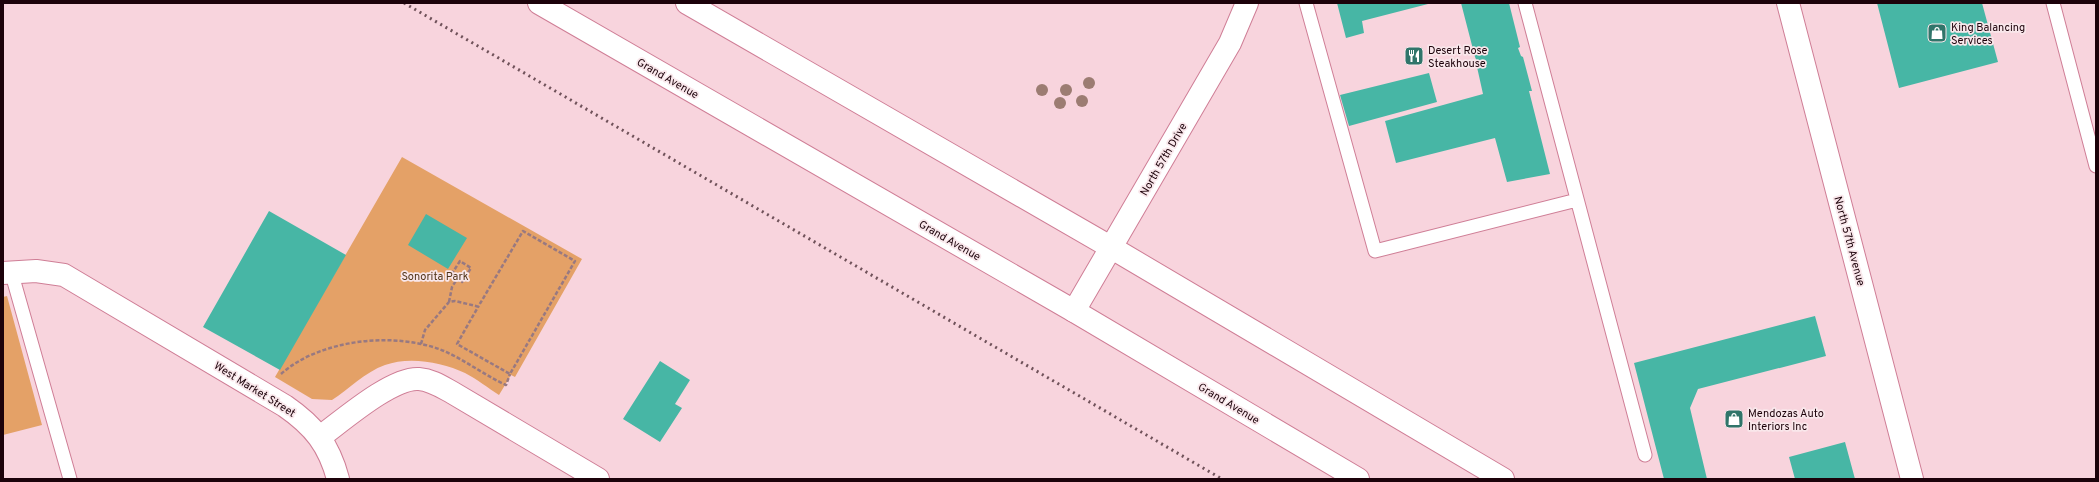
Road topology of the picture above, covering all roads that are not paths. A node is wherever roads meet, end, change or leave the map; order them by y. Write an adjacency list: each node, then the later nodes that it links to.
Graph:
1 (539, 3): 12 (main road, Grand Avenue)
2 (687, 3): 10 (main road)
3 (1246, 3): 10 (main road, North 57th Drive)
4 (1306, 3): 9 (lane)
5 (1525, 3): 9 (lane)
6 (1788, 3): 20 (main road, North 57th Avenue)
7 (2053, 3): 8 (lane)
8 (2096, 166)
9 (1577, 200): 14 (lane)
10 (1112, 248): 12 (main road, North 57th Drive); 19 (main road)
11 (7, 272): 13 (main road, West Market Street); 15 (lane)
12 (1074, 311): 18 (main road, Grand Avenue)
13 (320, 437): 16 (main road, West Market Street); 17 (main road)
14 (1645, 455)
15 (70, 479)
16 (338, 479)
17 (598, 479)
18 (1358, 479)
19 (1503, 479)
20 (1912, 479)

